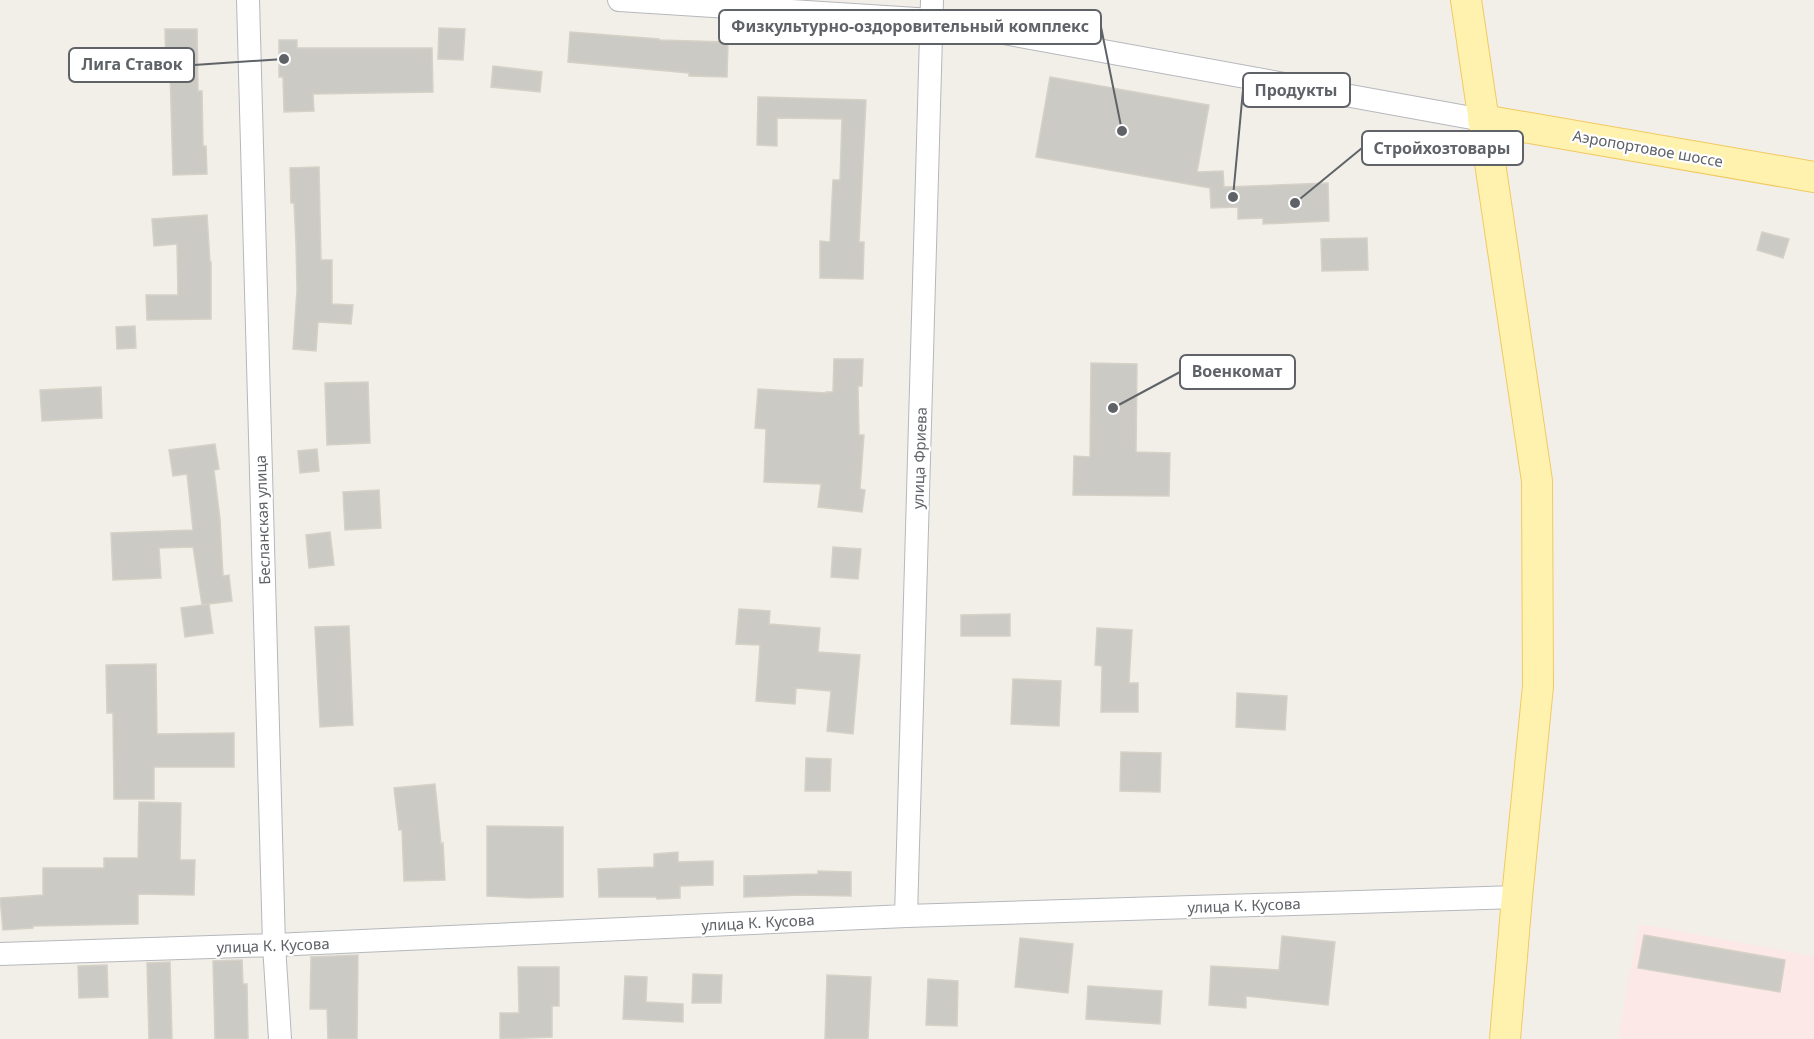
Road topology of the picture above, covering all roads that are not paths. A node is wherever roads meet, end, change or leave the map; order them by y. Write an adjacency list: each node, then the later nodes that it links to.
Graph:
1 (248, 0): 9 (street, Бесланская улица)
2 (619, 0): 4 (street)
3 (1466, 0): 5 (main road)
4 (932, 10): 5 (street); 8 (street, улица Фриева)
5 (1483, 120): 6 (main road, Аэропортовое шоссе); 7 (main road)
6 (1814, 177)
7 (1517, 897): 8 (street, улица К. Кусова); 12 (main road)
8 (906, 916): 9 (street, улица К. Кусова)
9 (274, 945): 10 (street, улица К. Кусова); 11 (street, Бесланская улица)
10 (0, 954)
11 (280, 1039)
12 (1505, 1039)

